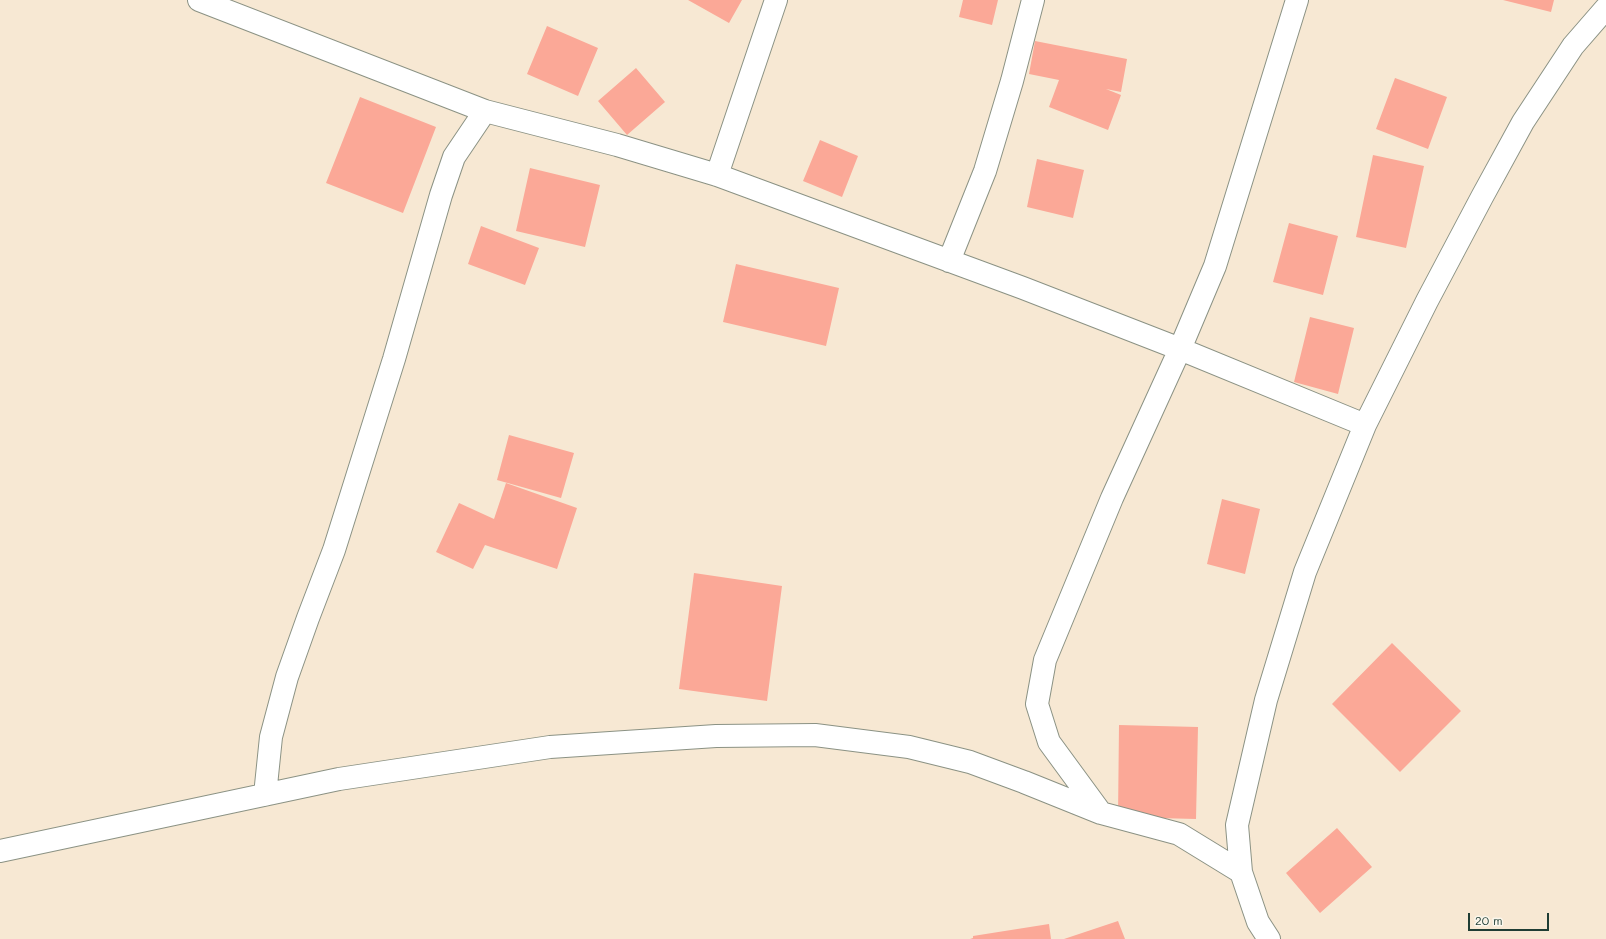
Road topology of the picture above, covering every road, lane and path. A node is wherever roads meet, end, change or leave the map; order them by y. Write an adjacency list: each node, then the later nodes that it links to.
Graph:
1 (199, 0): 6 (street)
2 (776, 0): 7 (street)
3 (1033, 0): 8 (street)
4 (1297, 0): 9 (street)
5 (1606, 8): 10 (street)
6 (485, 111): 7 (street); 11 (street)
7 (717, 175): 8 (street)
8 (949, 261): 9 (street)
9 (1180, 349): 10 (street); 12 (street)
10 (1365, 425): 14 (street)
11 (265, 795): 12 (street); 13 (street)
12 (1101, 812): 14 (street)
13 (0, 851)
14 (1241, 872): 15 (street)
15 (1269, 939)

